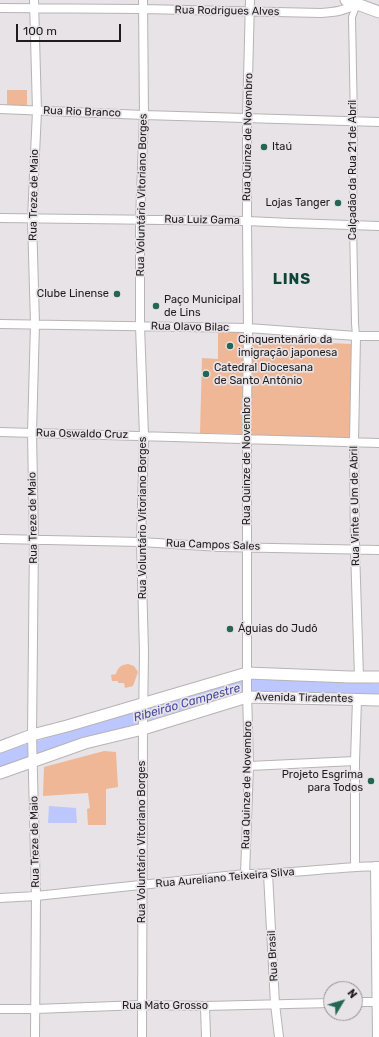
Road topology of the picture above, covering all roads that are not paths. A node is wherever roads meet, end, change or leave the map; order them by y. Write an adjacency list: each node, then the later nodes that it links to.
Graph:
1 (142, 0): 7 (street, Rua Voluntário Vitoriano Borges)
2 (250, 0): 8 (street, Rua Quinze de Novembro)
3 (346, 0): 4 (main road)
4 (358, 2): 8 (street, Rua Rodrigues Alves); 9 (main road); 14 (street, Calçadão da Rua 21 de Abril)
5 (34, 4): 6 (street, Rua Rodrigues Alves); 7 (street, Rua Rodrigues Alves); 11 (street, Rua Treze de Maio)
6 (0, 8)
7 (142, 9): 8 (street, Rua Rodrigues Alves); 12 (street, Rua Voluntário Vitoriano Borges)
8 (250, 12): 13 (street, Rua Quinze de Novembro)
9 (379, 12)
10 (0, 109): 11 (street, Rua Rio Branco)
11 (37, 111): 12 (street, Rua Rio Branco); 17 (street, Rua Treze de Maio)
12 (144, 115): 13 (street, Rua Rio Branco); 18 (street, Rua Voluntário Vitoriano Borges)
13 (247, 118): 14 (street, Rua Rio Branco); 19 (street, Rua Quinze de Novembro)
14 (354, 122): 15 (street, Rua Rio Branco); 20 (street, Calçadão da Rua 21 de Abril)
15 (379, 122)
16 (0, 218): 17 (street, Rua Luiz Gama)
17 (32, 219): 18 (street, Rua Luiz Gama); 23 (street, Rua Treze de Maio)
18 (140, 220): 19 (street, Rua Luiz Gama); 24 (street, Rua Voluntário Vitoriano Borges)
19 (247, 221): 20 (street, Rua Luiz Gama); 25 (street, Rua Quinze de Novembro)
20 (353, 226): 21 (street, Rua Luiz Gama); 26 (street, Calçadão da Rua 21 de Abril)
21 (379, 226)
22 (0, 324): 23 (street, Rua Olavo Bilac)
23 (35, 324): 24 (street, Rua Olavo Bilac); 29 (street, Rua Treze de Maio)
24 (140, 326): 25 (street, Rua Olavo Bilac); 30 (street, Rua Voluntário Vitoriano Borges)
25 (248, 328): 26 (street, Rua Olavo Bilac); 31 (street, Rua Quinze de Novembro)
26 (356, 336): 27 (street, Rua Olavo Bilac); 32 (street, Rua Vinte e Um de Abril)
27 (379, 336)
28 (0, 432): 29 (street, Rua Oswaldo Cruz)
29 (32, 434): 30 (street, Rua Oswaldo Cruz); 35 (street, Rua Treze de Maio)
30 (144, 436): 31 (street, Rua Oswaldo Cruz); 36 (street, Rua Voluntário Vitoriano Borges)
31 (247, 440): 32 (street, Rua Oswaldo Cruz); 37 (street, Rua Quinze de Novembro)
32 (354, 442): 33 (street, Rua Oswaldo Cruz); 38 (street, Rua Vinte e Um de Abril)
33 (379, 443)
34 (0, 539): 35 (street, Rua Campos Sales)
35 (34, 540): 36 (street, Rua Campos Sales); 48 (street, Rua Treze de Maio)
36 (141, 542): 37 (street, Rua Campos Sales); 46 (street, Rua Voluntário Vitoriano Borges)
37 (247, 547): 38 (street, Rua Campos Sales); 40 (street, Rua Quinze de Novembro)
38 (356, 549): 39 (street, Rua Campos Sales); 41 (street, Rua Vinte e Um de Abril)
39 (379, 550)
40 (247, 675): 41 (main road, Avenida Tiradentes); 43 (street, Rua Quinze de Novembro); 46 (main road, Avenida Tiradentes)
41 (359, 676): 42 (main road, Avenida Tiradentes)
42 (379, 676)
43 (247, 694): 44 (main road, Avenida Tiradentes); 47 (main road, Avenida Tiradentes); 52 (street, Rua Quinze de Novembro)
44 (357, 699): 45 (main road, Avenida Tiradentes); 51 (street)
45 (379, 700)
46 (143, 707): 47 (street, Rua Voluntário Vitoriano Borges); 48 (main road, Avenida Tiradentes)
47 (143, 725): 50 (main road, Avenida Tiradentes); 58 (street, Rua Voluntário Vitoriano Borges)
48 (32, 738): 49 (main road, Avenida Tiradentes); 50 (street, Rua Treze de Maio)
49 (0, 747)
50 (33, 758): 53 (main road, Avenida Tiradentes); 59 (street, Rua Treze de Maio)
51 (355, 761): 52 (street); 55 (street)
52 (249, 766): 56 (street, Rua Quinze de Novembro)
53 (0, 773)
54 (377, 866): 55 (street, Rua Aureliano Teixeira Silva); 62 (street)
55 (355, 867): 57 (street, Rua Aureliano Teixeira Silva)
56 (245, 874): 57 (street, Rua Aureliano Teixeira Silva); 58 (street, Rua Aureliano Teixeira Silva)
57 (268, 874): 64 (street, Rua Brasil)
58 (142, 884): 59 (street, Rua Aureliano Teixeira Silva); 65 (street, Rua Voluntário Vitoriano Borges)
59 (36, 896): 60 (street, Rua Aureliano Teixeira Silva); 68 (street, Rua Treze de Maio)
60 (0, 898)
61 (363, 1002): 62 (street)
62 (378, 1002): 73 (street)
63 (323, 1003): 64 (street, Rua Mato Grosso)
64 (275, 1004): 66 (street, Rua Mato Grosso); 72 (street, Rua Brasil)
65 (142, 1005): 66 (street, Rua Mato Grosso); 68 (street, Rua Mato Grosso); 70 (street, Rua Voluntário Vitoriano Borges)
66 (205, 1006): 71 (street)
67 (0, 1009): 68 (street, Rua Mato Grosso)
68 (35, 1009): 69 (street, Rua Treze de Maio)
69 (35, 1037)
70 (142, 1037)
71 (206, 1037)
72 (279, 1037)
73 (377, 1037)

